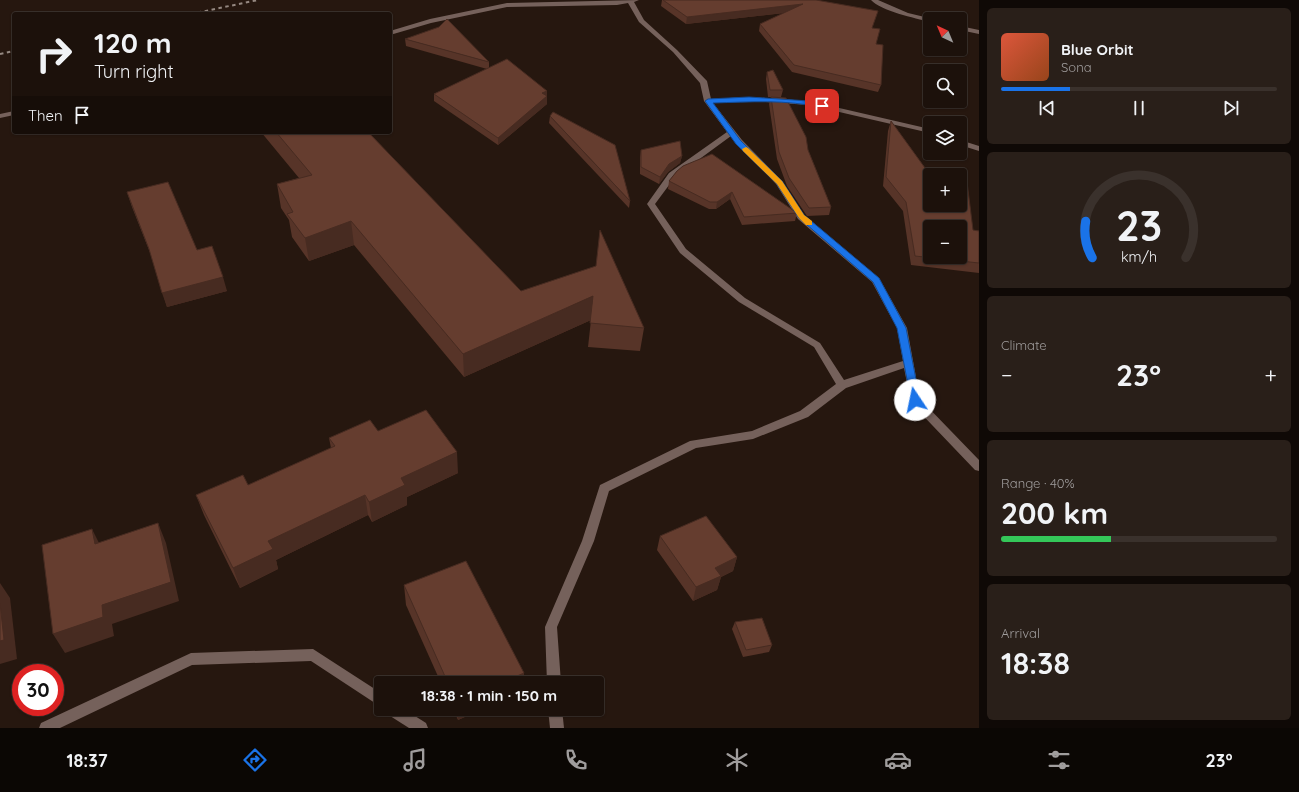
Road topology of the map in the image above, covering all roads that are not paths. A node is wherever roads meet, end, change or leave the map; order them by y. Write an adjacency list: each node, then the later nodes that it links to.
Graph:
1 (874, 0): 3 (street)
2 (633, 1): 5 (street); 7 (street)
3 (923, 18)
4 (967, 29): 6 (street)
5 (392, 32)
6 (979, 32)
7 (708, 101): 10 (street); 11 (street)
8 (12, 113): 9 (street)
9 (0, 116)
10 (923, 130)
11 (732, 132): 14 (street); 15 (street)
12 (967, 145): 13 (street)
13 (979, 149)
14 (908, 363): 15 (street); 16 (street)
15 (842, 385): 17 (street)
16 (979, 467)
17 (554, 676)
18 (374, 696): 21 (street)
19 (403, 716): 22 (street)
20 (556, 716): 23 (street)
21 (46, 728)
22 (421, 728)
23 (557, 728)

